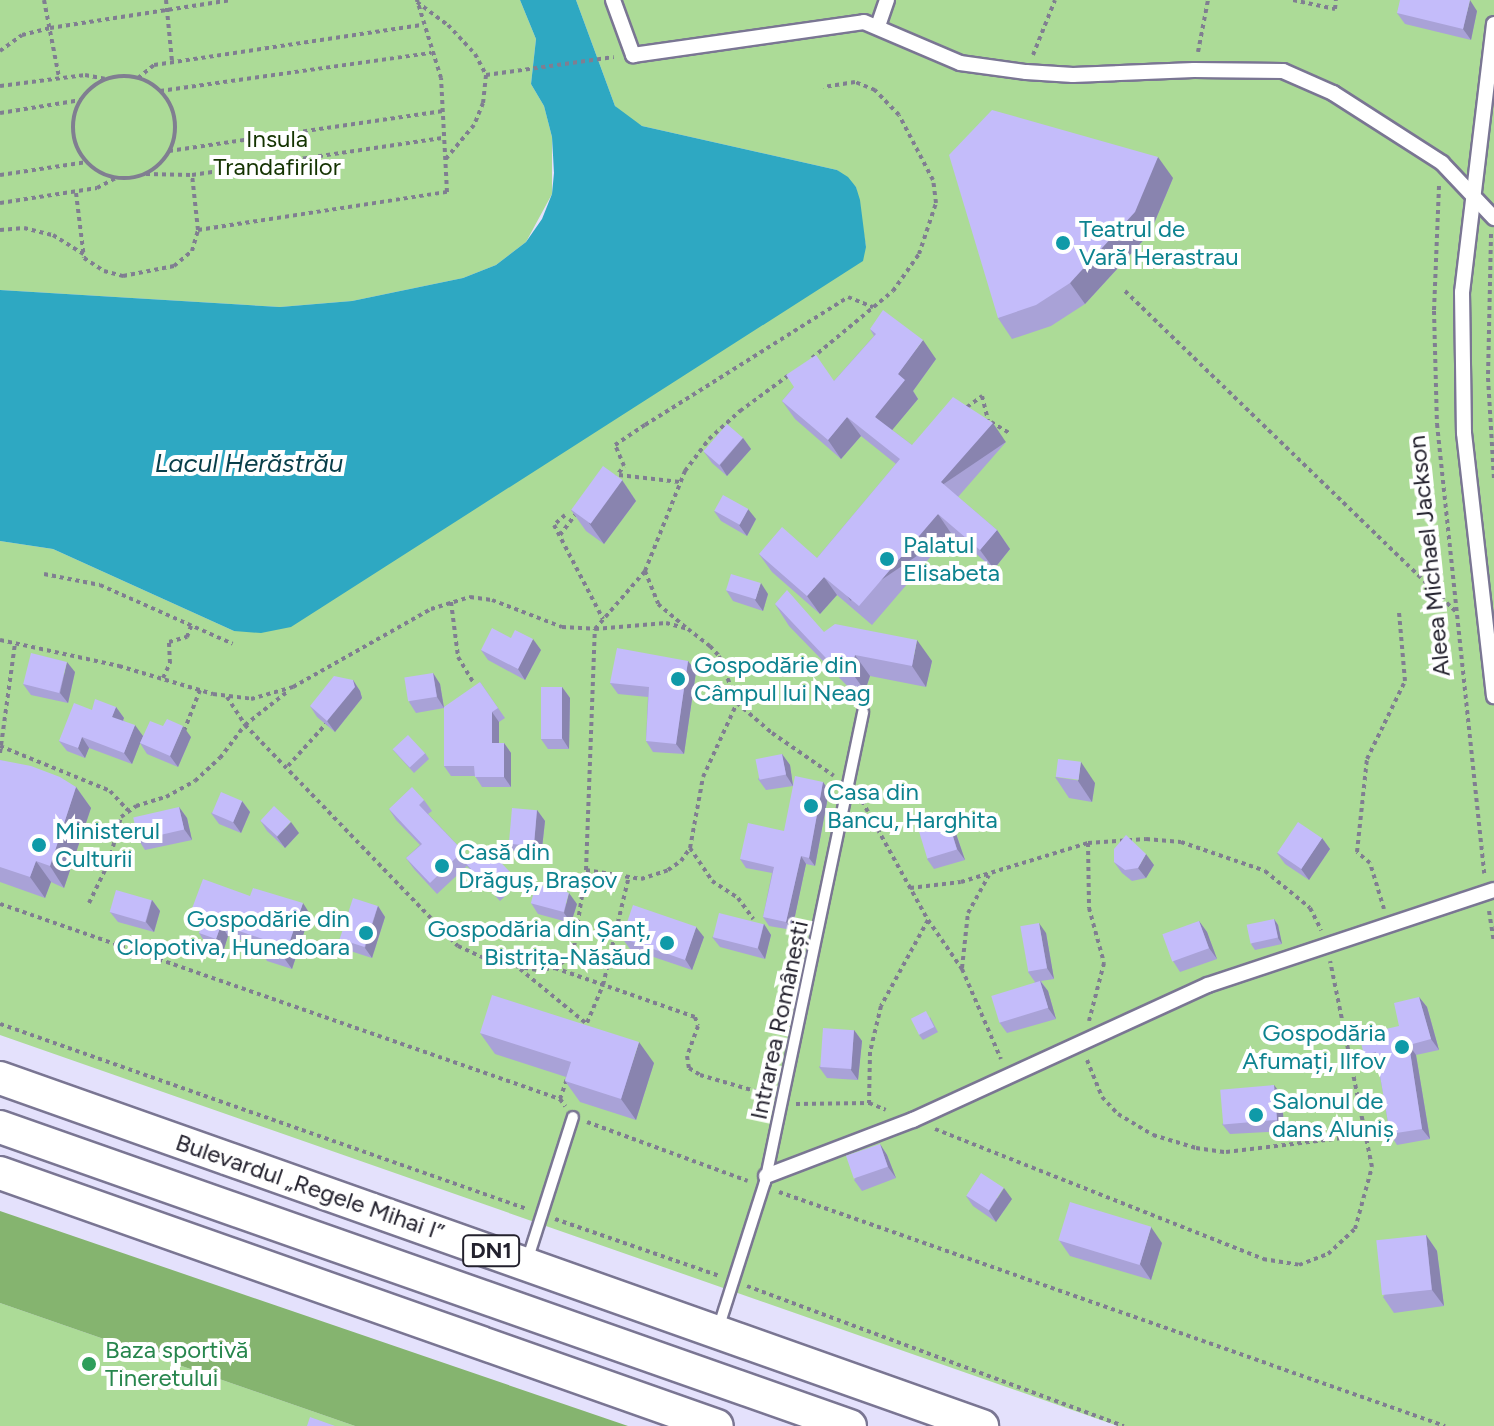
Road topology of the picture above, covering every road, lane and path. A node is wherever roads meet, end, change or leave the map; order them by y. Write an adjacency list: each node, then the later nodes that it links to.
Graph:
1 (44, 0): 15 (path)
2 (166, 0): 11 (path)
3 (230, 0): 11 (path)
4 (613, 0): 14 (street)
5 (887, 0): 14 (street)
6 (1055, 0): 21 (path)
7 (1208, 0): 20 (path)
8 (1293, 0): 9 (path)
9 (1336, 0)
10 (417, 1): 13 (path); 22 (path)
11 (168, 9): 15 (path); 19 (path)
12 (1494, 24): 42 (street, Aleea Michael Jackson)
13 (423, 25): 17 (path); 19 (path)
14 (878, 26): 21 (street)
15 (50, 28): 16 (path); 23 (path)
16 (0, 51)
17 (431, 53): 28 (path); 30 (path)
18 (605, 59): 22 (path)
19 (172, 62): 24 (path)
20 (1194, 70): 21 (street); 36 (street)
21 (1026, 72)
22 (486, 75): 34 (path)
23 (59, 77): 25 (path); 26 (path)
24 (138, 78): 25 (path); 28 (path)
25 (106, 79): 29 (path)
26 (0, 86)
27 (823, 87): 49 (path)
28 (160, 91): 33 (path)
29 (81, 100): 31 (path); 35 (path)
30 (443, 111): 32 (path); 33 (path)
31 (0, 113)
32 (442, 138): 34 (path); 39 (path)
33 (169, 151): 37 (path)
34 (444, 161): 46 (path)
35 (87, 162): 38 (path); 40 (path)
36 (1442, 163): 42 (street); 65 (path, Aleea Michael Jackson)
37 (144, 174): 39 (path); 40 (path)
38 (0, 175)
39 (192, 175): 46 (path)
40 (118, 177): 41 (path)
41 (76, 193): 43 (path); 47 (path)
42 (1474, 197): 44 (street); 77 (street, Aleea Michael Jackson)
43 (0, 203)
44 (1494, 216): 55 (path)
45 (0, 230): 47 (path)
46 (198, 230): 47 (path)
47 (83, 254)
48 (1125, 291): 65 (path)
49 (874, 308): 54 (path); 57 (path)
50 (967, 407): 51 (path); 52 (path); 52 (path)
51 (956, 416)
52 (988, 420): 53 (path)
53 (1011, 434)
54 (619, 475): 56 (path); 57 (path)
55 (1494, 479)
56 (610, 482)
57 (680, 482): 61 (path)
58 (582, 506): 60 (path)
59 (565, 515): 60 (path)
60 (560, 535): 66 (path)
61 (645, 571): 66 (path); 69 (path)
62 (44, 574): 67 (path)
63 (451, 602): 68 (path); 74 (path); 75 (path)
64 (1399, 612): 98 (path)
65 (1457, 612): 93 (path, Aleea Michael Jackson)
66 (603, 619): 68 (path)
67 (191, 626): 72 (path); 73 (path)
68 (595, 629): 69 (path); 90 (path)
69 (688, 629): 79 (path)
70 (0, 640): 71 (path)
71 (15, 643): 73 (path); 84 (path)
72 (233, 644)
73 (163, 678): 76 (path)
74 (474, 684)
75 (293, 687): 78 (path); 82 (path)
76 (200, 690): 78 (path); 83 (path)
77 (1494, 696)
78 (227, 697): 82 (path)
79 (737, 703): 86 (path); 89 (path)
80 (863, 712): 86 (lane, Intrarea Românești)
81 (326, 724): 85 (path)
82 (245, 725): 85 (path); 87 (path)
83 (183, 733)
84 (1, 749): 87 (path)
85 (288, 766): 100 (path)
86 (850, 780): 97 (path); 117 (lane, Intrarea Românești)
87 (128, 810): 94 (path)
88 (1088, 843): 107 (path)
89 (690, 848): 92 (path); 96 (path)
90 (586, 870): 92 (path); 101 (path)
91 (991, 873): 102 (path)
92 (629, 876): 103 (path)
93 (1490, 892): 98 (street); 99 (path, Aleea Michael Jackson)
94 (89, 903)
95 (0, 904): 111 (path)
96 (753, 919)
97 (928, 920): 102 (path); 112 (path)
98 (1388, 923): 107 (street)
99 (1494, 942)
100 (518, 968): 101 (path); 105 (path)
101 (555, 968): 103 (path)
102 (962, 969): 108 (path)
103 (603, 985): 105 (path)
104 (0, 1024): 118 (path)
105 (587, 1024): 106 (path)
106 (580, 1040)
107 (1083, 1042): 108 (street); 115 (path)
108 (1008, 1075): 117 (street)
109 (568, 1077): 111 (path)
110 (0, 1078): 119 (main road, Bulevardul „Regele Mihai I” / DN1)
111 (560, 1099): 113 (path)
112 (869, 1103)
113 (573, 1117): 117 (path); 118 (lane)
114 (0, 1127): 123 (main road, Bulevardul „Regele Mihai I” / DN1)
115 (1367, 1135)
116 (0, 1173): 122 (main road)
117 (764, 1181): 120 (lane, Intrarea Românești); 126 (path)
118 (543, 1215): 119 (lane); 120 (path)
119 (526, 1263): 121 (main road, Bulevardul „Regele Mihai I” / DN1)
120 (734, 1281): 121 (lane, Intrarea Românești); 125 (path)
121 (717, 1332): 124 (main road, Bulevardul „Regele Mihai I” / DN1)
122 (717, 1426)
123 (850, 1426)
124 (982, 1426)
125 (1124, 1426)
126 (1445, 1426)

